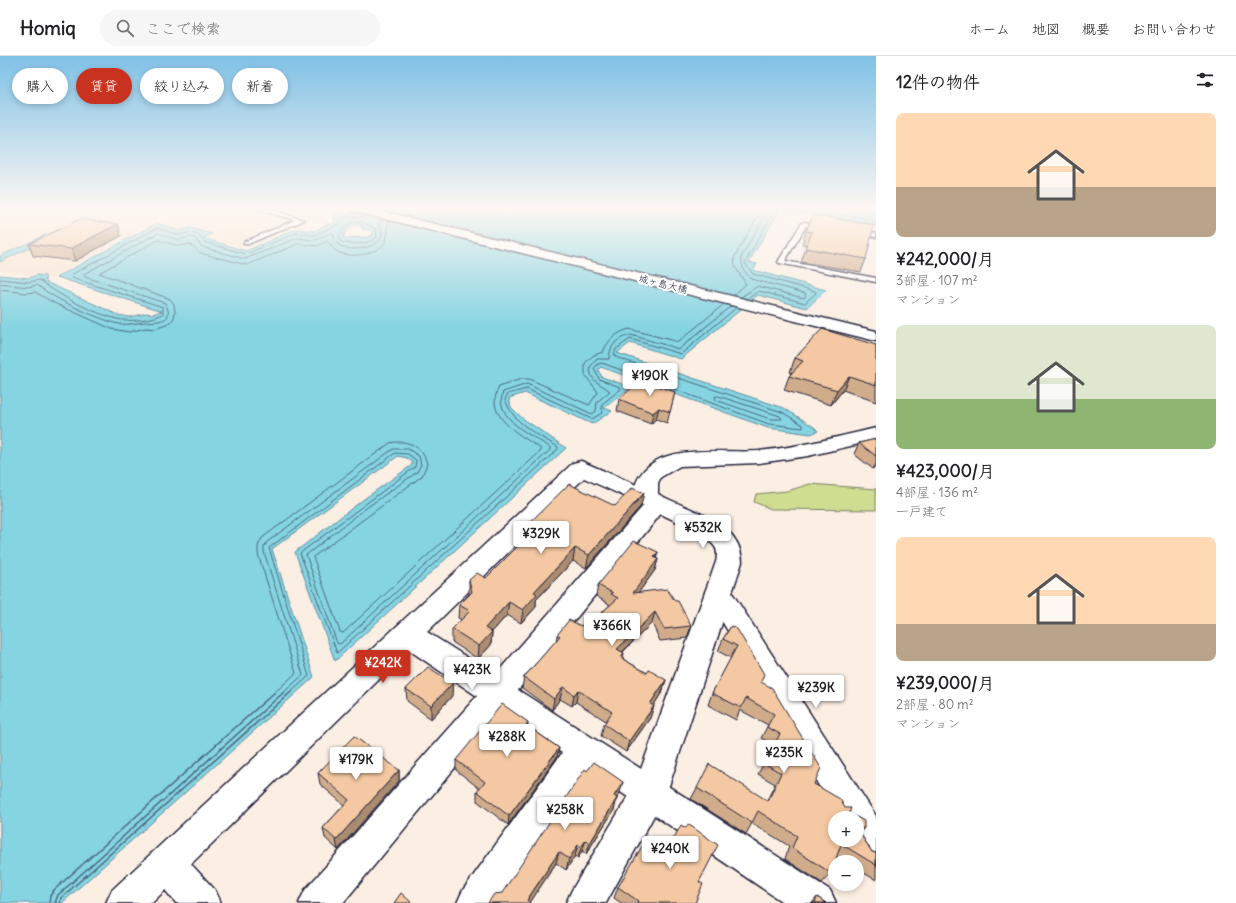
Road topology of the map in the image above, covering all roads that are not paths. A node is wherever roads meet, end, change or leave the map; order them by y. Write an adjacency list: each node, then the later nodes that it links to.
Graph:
1 (519, 249): 4 (street, 城ヶ島大橋)
2 (789, 249): 3 (lane)
3 (876, 280)
4 (876, 336)
5 (876, 434): 6 (street)
6 (652, 501): 7 (street); 8 (street); 9 (street)
7 (718, 592): 11 (street); 12 (street)
8 (406, 633): 9 (street); 13 (street)
9 (498, 693): 10 (street); 17 (street)
10 (583, 750): 11 (street); 18 (street)
11 (650, 792): 14 (street); 19 (street)
12 (876, 848)
13 (166, 864): 15 (street); 16 (street)
14 (800, 898)
15 (125, 903)
16 (202, 903)
17 (318, 903)
18 (476, 903)
19 (585, 903)

